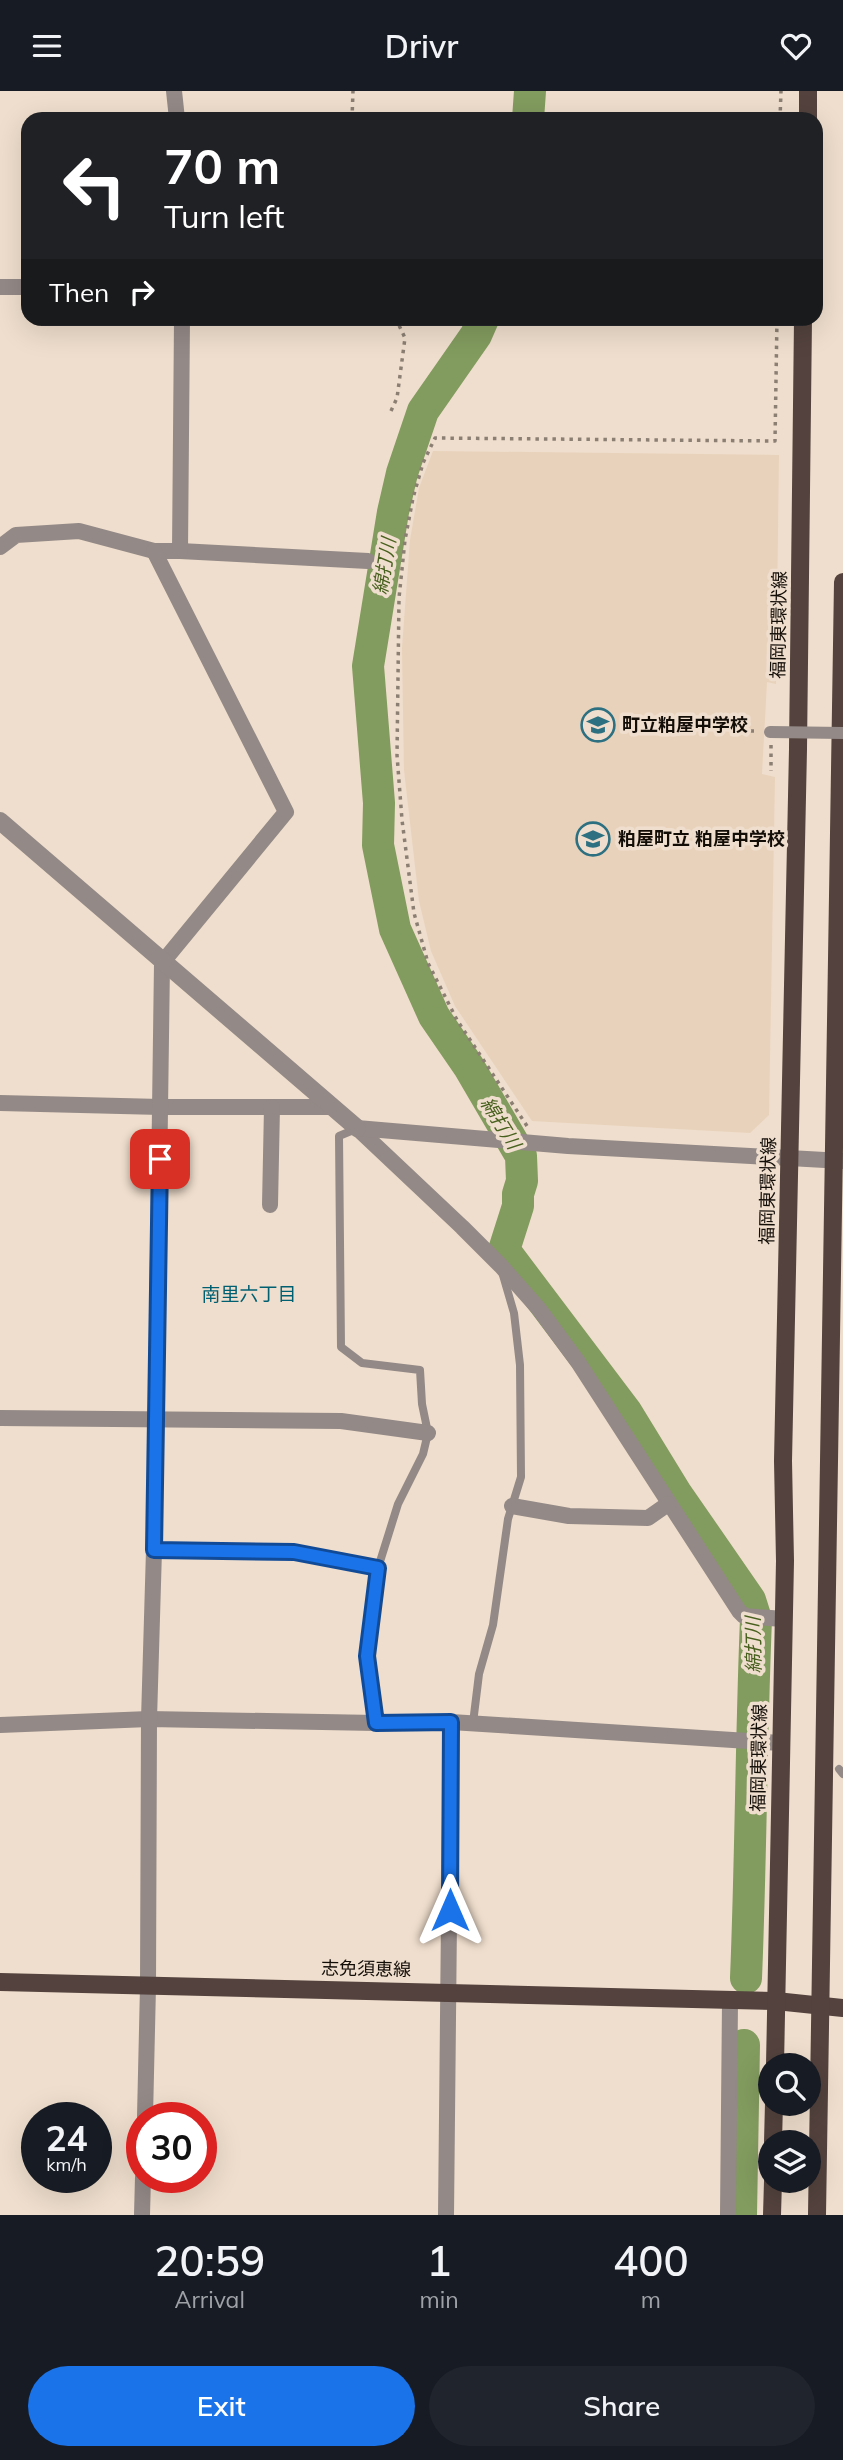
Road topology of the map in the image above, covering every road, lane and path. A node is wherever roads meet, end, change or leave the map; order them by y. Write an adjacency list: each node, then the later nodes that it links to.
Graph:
1 (174, 91): 5 (street)
2 (354, 91): 6 (path)
3 (781, 91): 7 (path)
4 (808, 91): 8 (main road)
5 (176, 112)
6 (352, 112)
7 (780, 112)
8 (808, 112)
9 (0, 287): 10 (street)
10 (21, 287)
11 (182, 326): 18 (street)
12 (399, 326): 15 (path)
13 (777, 326): 31 (path)
14 (803, 326): 32 (main road, 福岡東環状線)
15 (391, 411)
16 (0, 547): 17 (street)
17 (154, 551): 18 (street); 25 (street)
18 (180, 551): 19 (street)
19 (368, 561)
20 (843, 582): 33 (main road)
21 (770, 732): 22 (street, bridge); 23 (path)
22 (843, 733)
23 (771, 771)
24 (0, 821): 25 (street)
25 (162, 963): 27 (street); 29 (street)
26 (0, 1103): 27 (street)
27 (161, 1107): 28 (street); 37 (street)
28 (272, 1107): 29 (street); 34 (street)
29 (331, 1107): 30 (street)
30 (357, 1128): 31 (street); 35 (street); 38 (lane)
31 (527, 1142): 32 (street)
32 (790, 1157): 33 (street); 43 (main road, 福岡東環状線)
33 (839, 1161): 55 (main road)
34 (270, 1205)
35 (501, 1266): 39 (street); 40 (lane)
36 (0, 1418): 37 (street)
37 (155, 1418): 38 (street); 41 (street)
38 (428, 1433): 42 (lane)
39 (668, 1504): 40 (street); 43 (street)
40 (512, 1506): 47 (lane)
41 (154, 1550): 42 (street); 44 (street)
42 (378, 1568): 46 (lane)
43 (783, 1619): 49 (main road, 福岡東環状線)
44 (149, 1719): 46 (street); 48 (street); 51 (street)
45 (451, 1722): 46 (street); 47 (street); 52 (street)
46 (376, 1723)
47 (474, 1723): 49 (street)
48 (0, 1724)
49 (780, 1743): 54 (main road, 福岡東環状線)
50 (0, 1982): 51 (main road, 志免須恵線)
51 (148, 1986): 52 (main road, 志免須恵線); 58 (street)
52 (450, 1991): 53 (main road, 志免須恵線); 62 (street)
53 (730, 2001): 54 (main road, 志免須恵線); 63 (street)
54 (769, 2001): 55 (main road); 57 (main road, 福岡東環状線)
55 (821, 2007): 56 (main road); 65 (main road)
56 (843, 2008)
57 (774, 2053)
58 (145, 2102)
59 (143, 2193): 61 (street)
60 (773, 2193): 64 (main road)
61 (142, 2215)
62 (446, 2215)
63 (727, 2215)
64 (772, 2215)
65 (817, 2215)

